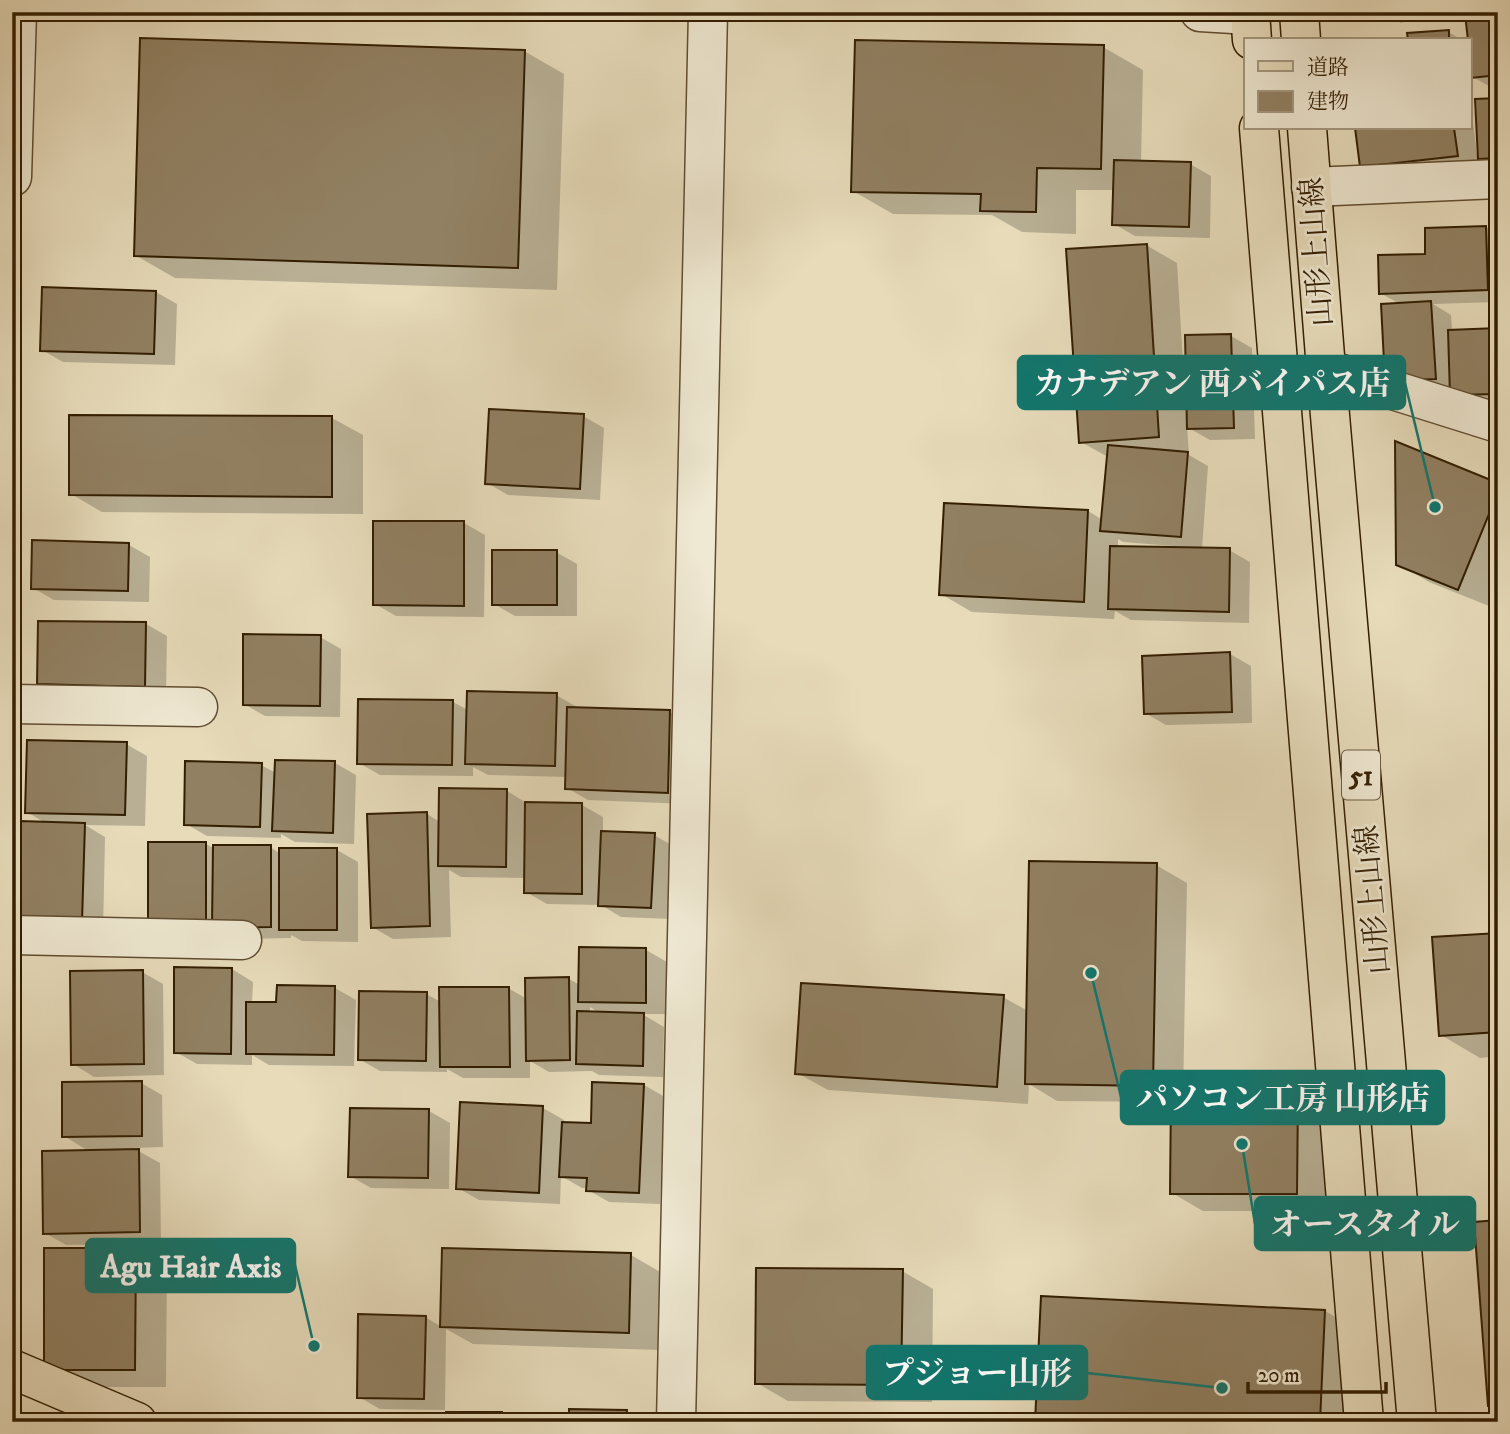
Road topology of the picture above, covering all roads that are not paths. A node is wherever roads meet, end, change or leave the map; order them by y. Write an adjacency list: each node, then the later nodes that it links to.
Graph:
1 (17, 12): 9 (street)
2 (708, 12): 20 (street)
3 (1200, 12): 5 (street)
4 (1299, 12): 6 (main road)
5 (1250, 22)
6 (1301, 38)
7 (1259, 130): 21 (main road, 山形上山線 / 51)
8 (1307, 130): 11 (main road, 山形上山線 / 51)
9 (12, 177)
10 (1498, 179): 11 (street)
11 (1311, 187): 12 (main road, 山形上山線 / 51)
12 (1326, 369): 13 (street); 22 (main road, 山形上山線 / 51)
13 (1498, 422)
14 (12, 704): 15 (street)
15 (198, 707)
16 (12, 934): 17 (street)
17 (242, 940)
18 (12, 1369): 19 (main road)
19 (136, 1422)
20 (676, 1422)
21 (1364, 1422)
22 (1417, 1422)

